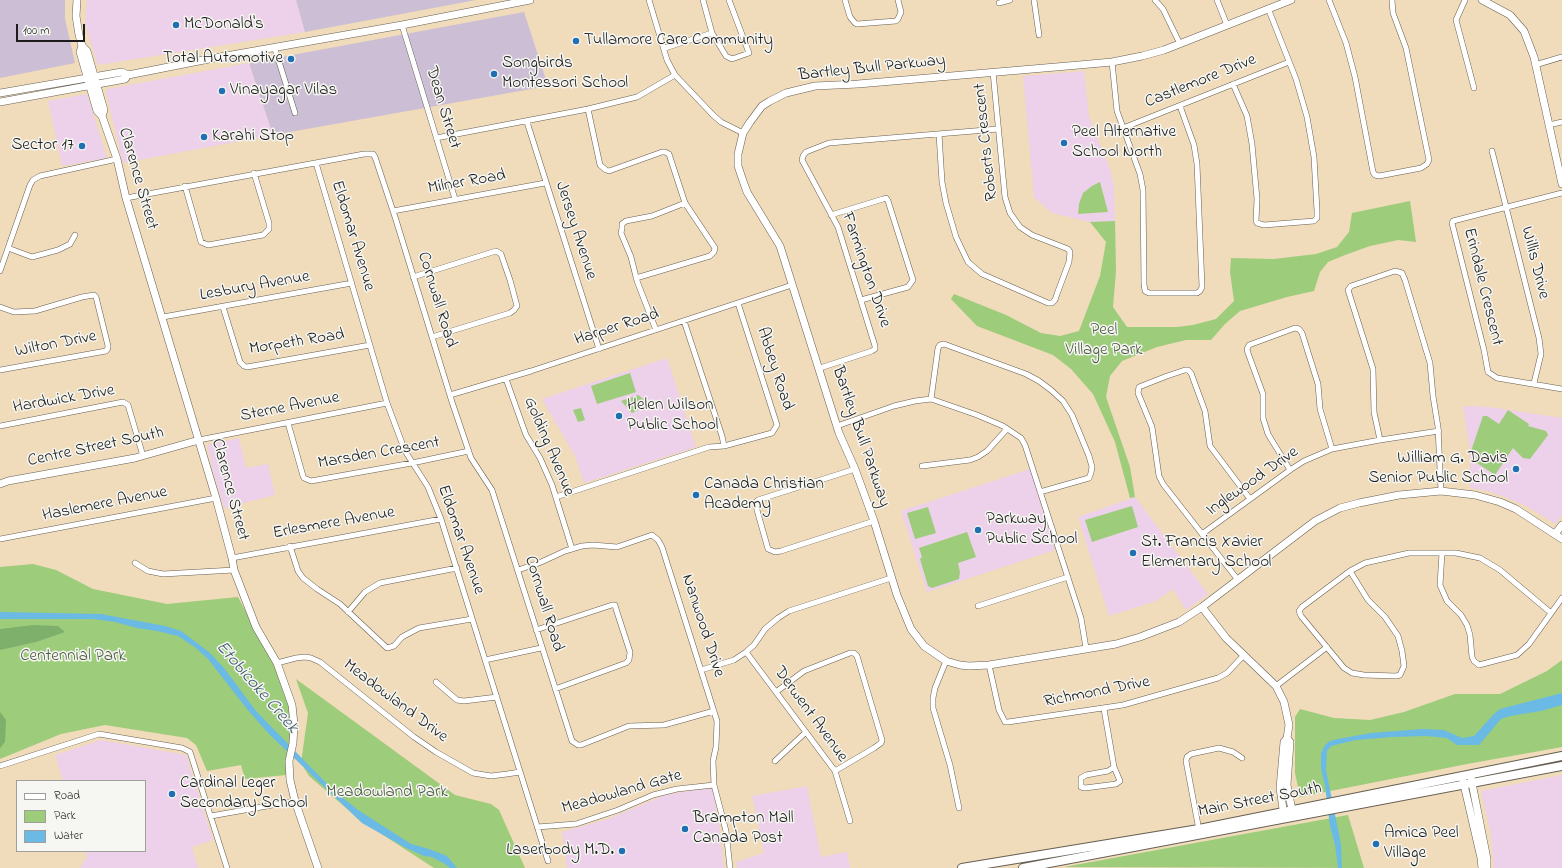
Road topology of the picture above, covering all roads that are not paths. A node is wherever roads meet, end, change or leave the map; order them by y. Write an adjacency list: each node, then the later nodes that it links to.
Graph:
1 (77, 0): 34 (street, Clarence Street)
2 (530, 0): 17 (street)
3 (649, 0): 26 (street)
4 (703, 0): 22 (street)
5 (729, 0): 22 (street)
6 (845, 0): 7 (street)
7 (898, 0)
8 (1010, 0): 18 (street)
9 (1034, 0): 23 (street)
10 (1156, 0): 24 (street)
11 (1217, 0): 20 (street)
12 (1291, 0): 19 (street, Bartley Bull Parkway)
13 (1329, 0): 14 (street)
14 (1392, 0)
15 (1465, 0): 37 (street)
16 (1482, 0): 30 (street)
17 (514, 2): 21 (street)
18 (999, 3)
19 (1268, 8): 20 (street, Bartley Bull Parkway); 29 (street)
20 (1227, 25): 24 (street, Bartley Bull Parkway)
21 (402, 26): 25 (street); 50 (street, Dean Street)
22 (712, 33): 26 (street)
23 (1039, 35)
24 (1180, 44): 28 (street, Bartley Bull Parkway)
25 (275, 48): 32 (street); 42 (street)
26 (665, 48): 33 (street)
27 (1562, 57): 30 (street)
28 (1112, 62): 31 (street, Bartley Bull Parkway); 46 (street)
29 (1289, 62): 35 (street, Castlemore Drive); 35 (street)
30 (1535, 65): 45 (street)
31 (993, 72): 47 (street, Roberts Crescent); 48 (street, Bartley Bull Parkway)
32 (128, 75): 34 (street); 36 (street)
33 (676, 75): 41 (street); 48 (street)
34 (91, 77): 36 (street, Clarence Street); 38 (street)
35 (1233, 84): 40 (street, Castlemore Drive)
36 (93, 85): 39 (street); 52 (street, Clarence Street)
37 (1474, 88)
38 (0, 93)
39 (0, 102)
40 (1180, 106): 46 (street, Castlemore Drive); 46 (street)
41 (588, 109): 43 (street); 61 (street)
42 (294, 113)
43 (527, 122): 50 (street); 55 (street, Jersey Avenue)
44 (1562, 122): 45 (street)
45 (1549, 126): 56 (street)
46 (1123, 128)
47 (998, 129): 49 (street, Farmington Drive); 49 (street, Roberts Crescent)
48 (744, 133): 71 (street, Bartley Bull Parkway)
49 (939, 134): 64 (street, Farmington Drive)
50 (436, 138): 60 (street, Dean Street)
51 (1492, 151): 62 (street, Willis Drive)
52 (117, 159): 59 (street, Clarence Street); 66 (street)
53 (316, 163): 54 (street, Cornwall Road); 63 (street, Cornwall Road); 70 (street, Eldomar Avenue)
54 (254, 174): 57 (street, Cornwall Road); 57 (street)
55 (545, 183): 60 (street, Milner Road); 81 (street, Jersey Avenue)
56 (1562, 184)
57 (185, 186): 59 (street, Cornwall Road)
58 (1562, 193): 62 (street, Erindale Crescent)
59 (126, 198): 76 (street, Clarence Street)
60 (455, 199): 63 (street, Milner Road)
61 (685, 203): 69 (street); 69 (street)
62 (1505, 207): 85 (street, Willis Drive); 85 (street, Erindale Crescent)
63 (393, 211): 68 (street, Cornwall Road)
64 (831, 215): 72 (street, Farmington Drive); 72 (street)
65 (75, 235): 66 (street)
66 (8, 248): 67 (street)
67 (0, 271)
68 (414, 277): 79 (street, Cornwall Road); 79 (street)
69 (636, 278): 78 (street)
70 (352, 283): 75 (street, Lesbury Avenue); 80 (street, Eldomar Avenue)
71 (792, 285): 73 (street, Harper Road); 82 (street, Bartley Bull Parkway)
72 (861, 300): 82 (street, Farmington Drive)
73 (738, 303): 77 (street, Harper Road); 97 (street, Abbey Road)
74 (0, 307): 83 (street, Wilton Drive)
75 (223, 307): 76 (street, Lesbury Avenue); 80 (street, Morpeth Road)
76 (163, 317): 95 (street, Clarence Street)
77 (684, 321): 78 (street, Harper Road); 97 (street)
78 (656, 330): 81 (street, Harper Road)
79 (432, 337): 87 (street, Cornwall Road)
80 (370, 345): 89 (street, Eldomar Avenue)
81 (599, 349): 84 (street, Harper Road)
82 (820, 368): 92 (street, Bartley Bull Parkway)
83 (0, 370)
84 (506, 379): 87 (street, Harper Road); 108 (street, Golding Avenue)
85 (1534, 383): 86 (street, Erindale Crescent)
86 (1562, 389)
87 (450, 395): 99 (street, Cornwall Road)
88 (931, 399): 92 (street); 93 (street); 107 (street)
89 (387, 403): 90 (street, Sterne Avenue); 101 (street, Eldomar Avenue)
90 (288, 423): 95 (street, Sterne Avenue); 101 (street, Marsden Crescent)
91 (0, 426): 100 (street, Hardwick Drive)
92 (837, 426): 103 (street, Bartley Bull Parkway)
93 (1007, 429): 102 (street); 107 (street)
94 (1438, 431): 96 (street, Inglewood Drive); 96 (street); 106 (street)
95 (199, 440): 100 (street, Centre Street South); 109 (street, Clarence Street)
96 (1380, 440): 98 (street, Inglewood Drive)
97 (724, 446): 108 (street, Abbey Road)
98 (1332, 449): 104 (street, Inglewood Drive); 104 (street)
99 (469, 451): 101 (street, Marsden Crescent); 125 (street, Cornwall Road)
100 (143, 456): 105 (street, Centre Street South)
101 (412, 464): 111 (street, Eldomar Avenue)
102 (922, 466)
103 (855, 468): 112 (street, Bartley Bull Parkway); 112 (street)
104 (1290, 470): 110 (street, Inglewood Drive)
105 (0, 484)
106 (1441, 491): 115 (street, Bartley Bull Parkway); 129 (street, Bartley Bull Parkway)
107 (1040, 492): 127 (street)
108 (556, 497): 119 (street, Golding Avenue)
109 (216, 498): 116 (street, Haslemere Avenue); 121 (street, Clarence Street)
110 (1250, 499): 114 (street, Inglewood Drive); 114 (street)
111 (441, 519): 118 (street, Erlesmere Avenue); 123 (street, Eldomar Avenue)
112 (874, 521): 128 (street, Bartley Bull Parkway)
113 (1562, 524): 115 (street)
114 (1202, 534): 129 (street)
115 (1555, 534): 117 (street, Bartley Bull Parkway)
116 (0, 539)
117 (1562, 539)
118 (290, 546): 121 (street, Erlesmere Avenue); 133 (street)
119 (572, 549): 125 (street, Nanwood Drive); 146 (street, Nanwood Drive)
120 (1442, 553): 126 (street); 134 (street); 134 (street)
121 (232, 558): 124 (street, Clarence Street)
122 (135, 563): 124 (street)
123 (457, 568): 133 (street); 135 (street, Eldomar Avenue)
124 (234, 570): 144 (street, Clarence Street)
125 (518, 570): 136 (street, Cornwall Road)
126 (1350, 571): 137 (street); 137 (street)
127 (1068, 577): 131 (street); 139 (street)
128 (891, 578): 140 (street); 143 (street, Bartley Bull Parkway)
129 (1238, 580): 132 (street, Bartley Bull Parkway)
130 (1562, 598): 134 (street)
131 (978, 606)
132 (1202, 607): 139 (street, Bartley Bull Parkway); 141 (street)
133 (348, 612): 135 (street)
134 (1551, 613)
135 (472, 619): 142 (street, Eldomar Avenue)
136 (536, 630): 138 (street, Cornwall Road); 149 (street)
137 (1327, 647): 148 (street)
138 (541, 648): 142 (street); 149 (street, Cornwall Road)
139 (1086, 648): 145 (street, Bartley Bull Parkway)
140 (746, 652): 146 (street); 150 (street, Derwent Avenue)
141 (1244, 655): 148 (street); 152 (street, Richmond Drive)
142 (485, 660): 151 (street, Eldomar Avenue)
143 (946, 661): 145 (street, Bartley Bull Parkway); 168 (street)
144 (277, 663): 162 (street, Meadowland Drive); 166 (street, Clarence Street)
145 (989, 665): 152 (street, Richmond Drive)
146 (701, 670): 153 (street, Nanwood Drive)
147 (436, 682): 151 (street)
148 (1276, 686): 169 (street)
149 (555, 689): 153 (street, Cornwall Road)
150 (776, 692): 154 (street, Derwent Avenue); 161 (street)
151 (497, 697): 162 (street, Eldomar Avenue)
152 (1104, 709): 160 (street)
153 (714, 711): 165 (street, Nanwood Drive)
154 (806, 732): 157 (street); 161 (street, Derwent Avenue)
155 (1562, 756): 163 (main road, Main Street South)
156 (1242, 758): 173 (street)
157 (775, 761)
158 (0, 766): 170 (street)
159 (1562, 766): 164 (main road, Main Street South)
160 (1114, 767): 160 (street)
161 (835, 771): 171 (street, Derwent Avenue)
162 (520, 772): 172 (street, Eldomar Avenue)
163 (1466, 775): 164 (street); 167 (main road, Main Street South)
164 (1468, 784): 167 (main road, Main Street South); 182 (street); 183 (street)
165 (714, 785): 172 (street, Meadowland Gate); 179 (street, Nanwood Drive)
166 (296, 801): 170 (street); 178 (street, Clarence Street)
167 (1344, 804): 169 (main road, Main Street South)
168 (959, 808)
169 (1288, 815): 173 (main road, Main Street South)
170 (211, 816): 177 (street)
171 (850, 821)
172 (537, 827): 175 (street, Eldomar Avenue)
173 (1200, 832): 174 (main road, Main Street South); 176 (main road, Main Street South)
174 (1052, 853): 176 (street); 180 (main road, Main Street South)
175 (548, 861)
176 (1055, 865): 181 (main road, Main Street South)
177 (227, 868)
178 (318, 868)
179 (730, 868)
180 (962, 868)
181 (1023, 868)
182 (1482, 868)
183 (1487, 868)

